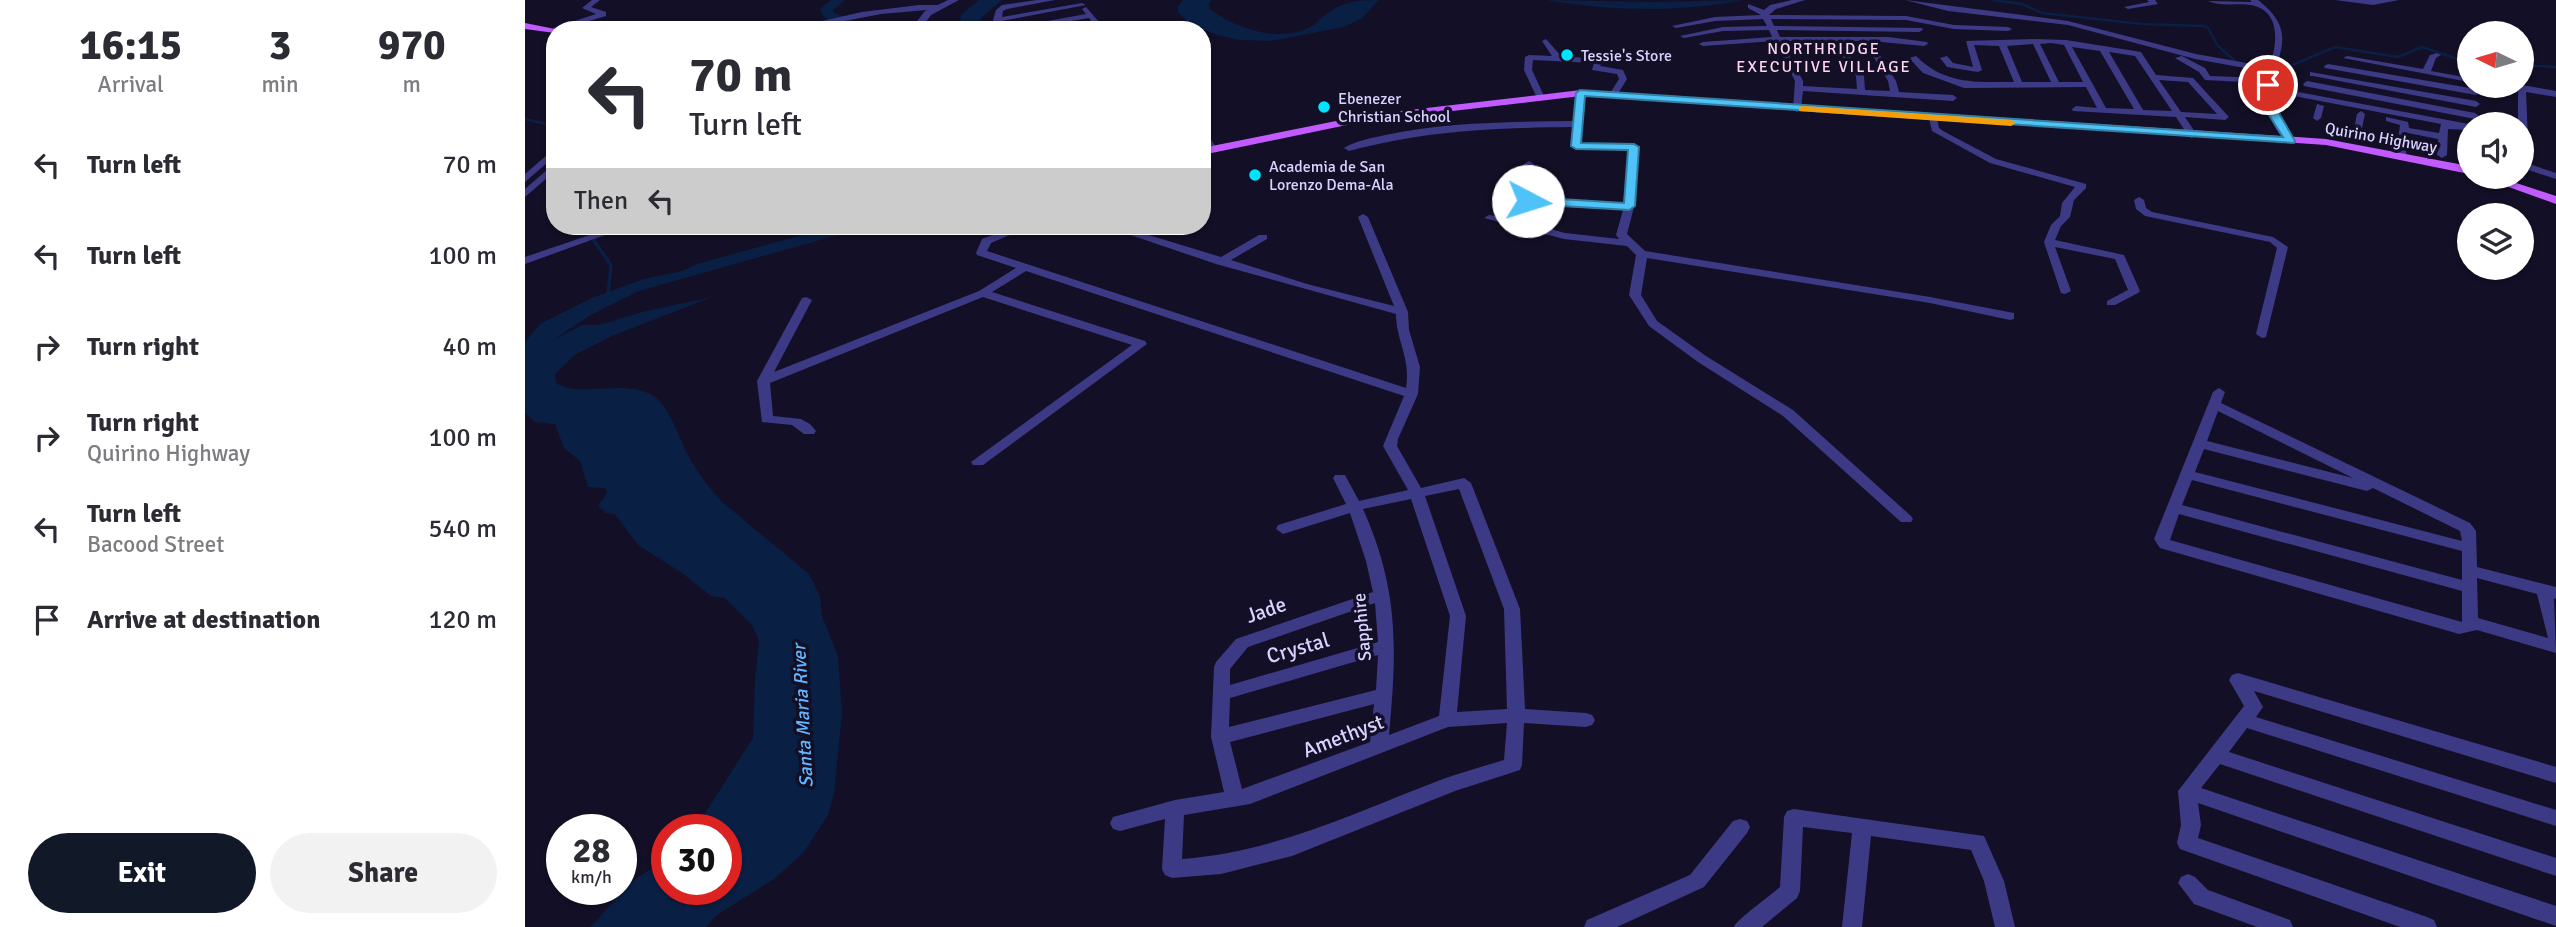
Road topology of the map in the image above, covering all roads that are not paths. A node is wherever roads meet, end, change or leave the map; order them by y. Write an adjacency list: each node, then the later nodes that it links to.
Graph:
1 (596, 0): 25 (street)
2 (955, 0): 17 (street)
3 (1051, 0): 24 (street)
4 (1801, 0): 19 (street)
5 (1909, 0): 56 (street)
6 (2151, 0): 13 (street)
7 (2339, 0): 8 (street)
8 (2395, 0)
9 (2212, 1): 10 (street)
10 (2257, 2): 56 (street)
11 (1081, 3): 20 (street); 24 (street)
12 (2128, 3): 13 (street)
13 (2140, 3)
14 (1751, 6): 19 (street)
15 (1854, 6): 21 (street)
16 (1883, 6): 22 (street)
17 (938, 7): 26 (street); 27 (street)
18 (1820, 7): 23 (street)
19 (1764, 15): 23 (street); 31 (street); 32 (street)
20 (1091, 16): 28 (street); 29 (street)
21 (1866, 18): 22 (street); 23 (street)
22 (1894, 18): 34 (street)
23 (1829, 19)
24 (997, 20)
25 (583, 21)
26 (825, 21)
27 (921, 21)
28 (1059, 21)
29 (1095, 21)
30 (525, 26): 33 (main road)
31 (1676, 26)
32 (1771, 28): 36 (street); 37 (street); 39 (street)
33 (546, 29)
34 (2008, 29)
35 (2045, 29): 42 (street)
36 (1683, 36)
37 (1777, 39): 38 (street); 45 (street); 68 (street)
38 (1835, 40): 39 (street); 70 (street)
39 (1865, 40): 72 (street)
40 (1546, 41): 51 (street)
41 (2035, 41): 42 (street); 43 (street); 63 (street)
42 (2051, 41): 44 (street)
43 (1997, 42): 53 (street); 62 (street)
44 (2066, 42): 46 (street); 64 (street)
45 (1703, 44)
46 (2102, 47): 59 (street); 85 (street)
47 (2168, 54): 60 (street)
48 (2358, 54): 54 (street)
49 (2180, 55): 60 (street)
50 (2437, 55): 57 (street)
51 (1557, 57): 74 (street); 76 (street)
52 (1923, 58): 62 (street)
53 (1934, 58)
54 (2347, 58): 55 (street); 57 (street)
55 (2327, 66): 58 (street); 67 (street)
56 (2272, 68): 66 (street)
57 (2426, 72): 61 (street)
58 (2313, 74): 65 (street); 80 (street)
59 (2154, 77): 87 (street); 87 (street)
60 (2243, 78): 66 (street)
61 (2457, 78)
62 (2019, 84): 63 (street)
63 (2056, 84): 64 (street)
64 (2089, 84): 84 (street)
65 (2307, 84): 75 (street); 89 (street)
66 (2270, 85): 75 (street); 99 (street)
67 (2457, 86)
68 (1797, 88): 70 (street); 82 (street)
69 (2534, 90): 73 (street)
70 (1861, 91): 72 (street)
71 (1580, 93): 74 (main road, Quirino Highway); 76 (main road, Quirino Highway); 92 (street)
72 (1895, 94): 77 (street)
73 (2556, 94)
74 (1613, 95): 82 (main road, Quirino Highway)
75 (2306, 95): 93 (street)
76 (1540, 96): 101 (main road, Quirino Highway)
77 (1953, 98)
78 (2476, 98): 80 (street)
79 (2288, 100): 81 (street)
80 (2476, 104): 86 (street)
81 (2320, 106): 88 (street); 91 (street)
82 (1797, 109): 90 (main road, Quirino Highway)
83 (2076, 109): 84 (street)
84 (2103, 110): 85 (street)
85 (2140, 112): 87 (street)
86 (2476, 112)
87 (2179, 114): 96 (street)
88 (2361, 114): 95 (street); 97 (street)
89 (2457, 116)
90 (1933, 118): 96 (main road, Quirino Highway); 125 (street)
91 (2317, 118)
92 (1578, 124): 100 (street); 116 (street)
93 (2457, 127)
94 (2457, 127): 98 (street)
95 (2405, 130): 98 (street); 102 (street)
96 (2192, 135): 99 (main road, Quirino Highway)
97 (2355, 137)
98 (2443, 137): 103 (street)
99 (2290, 141): 102 (main road, Quirino Highway)
100 (1349, 148)
101 (1211, 150)
102 (2401, 155): 106 (main road, Quirino Highway)
103 (2442, 155)
104 (546, 159): 110 (street)
105 (1529, 164): 115 (street)
106 (2457, 167)
107 (2534, 169): 109 (street)
108 (546, 174): 112 (street)
109 (2556, 176)
110 (525, 178)
111 (2523, 189): 114 (main road)
112 (525, 194)
113 (2139, 200): 136 (street)
114 (2556, 200)
115 (1528, 202): 116 (street); 119 (street)
116 (1629, 206): 124 (street)
117 (1363, 217): 134 (street)
118 (1489, 218): 119 (street)
119 (1512, 221): 124 (street)
120 (597, 235): 127 (street)
121 (999, 235): 129 (street)
122 (1137, 235): 128 (street)
123 (1263, 237): 128 (street)
124 (1627, 243): 126 (street)
125 (2049, 244): 130 (street); 133 (street)
126 (1642, 254): 135 (street); 148 (street)
127 (525, 261)
128 (1220, 262): 134 (street)
129 (1025, 267): 131 (street); 138 (street)
130 (2065, 291)
131 (983, 293): 137 (street); 141 (street)
132 (806, 300): 137 (street)
133 (2111, 303)
134 (1402, 312): 138 (street)
135 (2010, 316)
136 (2262, 334)
137 (763, 381): 139 (street)
138 (1412, 394): 144 (street)
139 (809, 431)
140 (2199, 443): 142 (street); 145 (street); 145 (street)
141 (978, 462)
142 (2187, 474): 147 (street); 150 (street)
143 (1340, 478): 146 (street, Sapphire)
144 (1417, 494): 146 (street); 161 (street); 162 (street)
145 (2398, 494): 150 (street)
146 (1356, 506): 149 (street); 154 (street, Sapphire)
147 (2174, 508): 152 (street); 155 (street)
148 (1906, 519)
149 (1283, 529)
150 (2469, 548): 151 (street)
151 (2469, 570): 152 (street); 153 (street)
152 (2470, 588): 155 (street)
153 (2550, 591): 156 (street)
154 (1381, 595): 157 (street, Sapphire); 159 (street, Jade)
155 (2470, 622): 158 (street)
156 (2556, 639)
157 (1387, 646): 159 (street, Crystal); 160 (street, Sapphire)
158 (2556, 647)
159 (1222, 694): 165 (street, Jade)
160 (1383, 695): 165 (street); 166 (street, Sapphire)
161 (1516, 715): 162 (street, Amethyst); 163 (street, Amethyst); 171 (street)
162 (1447, 720): 166 (street, Amethyst)
163 (1586, 720)
164 (2244, 720): 167 (street); 168 (street); 172 (street)
165 (1220, 737): 170 (street, Jade)
166 (1379, 746): 170 (street, Amethyst)
167 (2215, 755): 169 (street); 176 (street)
168 (2556, 775)
169 (2187, 791): 178 (street); 184 (street)
170 (1235, 798): 171 (street, Amethyst)
171 (1175, 808): 173 (street, Amethyst)
172 (2556, 818)
173 (1120, 823)
174 (1740, 827): 179 (street)
175 (1862, 828): 180 (street); 181 (street); 182 (street)
176 (2556, 867)
177 (2188, 883): 183 (street)
178 (2556, 916)
179 (1594, 927)
180 (1744, 927)
181 (1852, 927)
182 (2005, 927)
183 (2283, 927)
184 (2427, 927)

